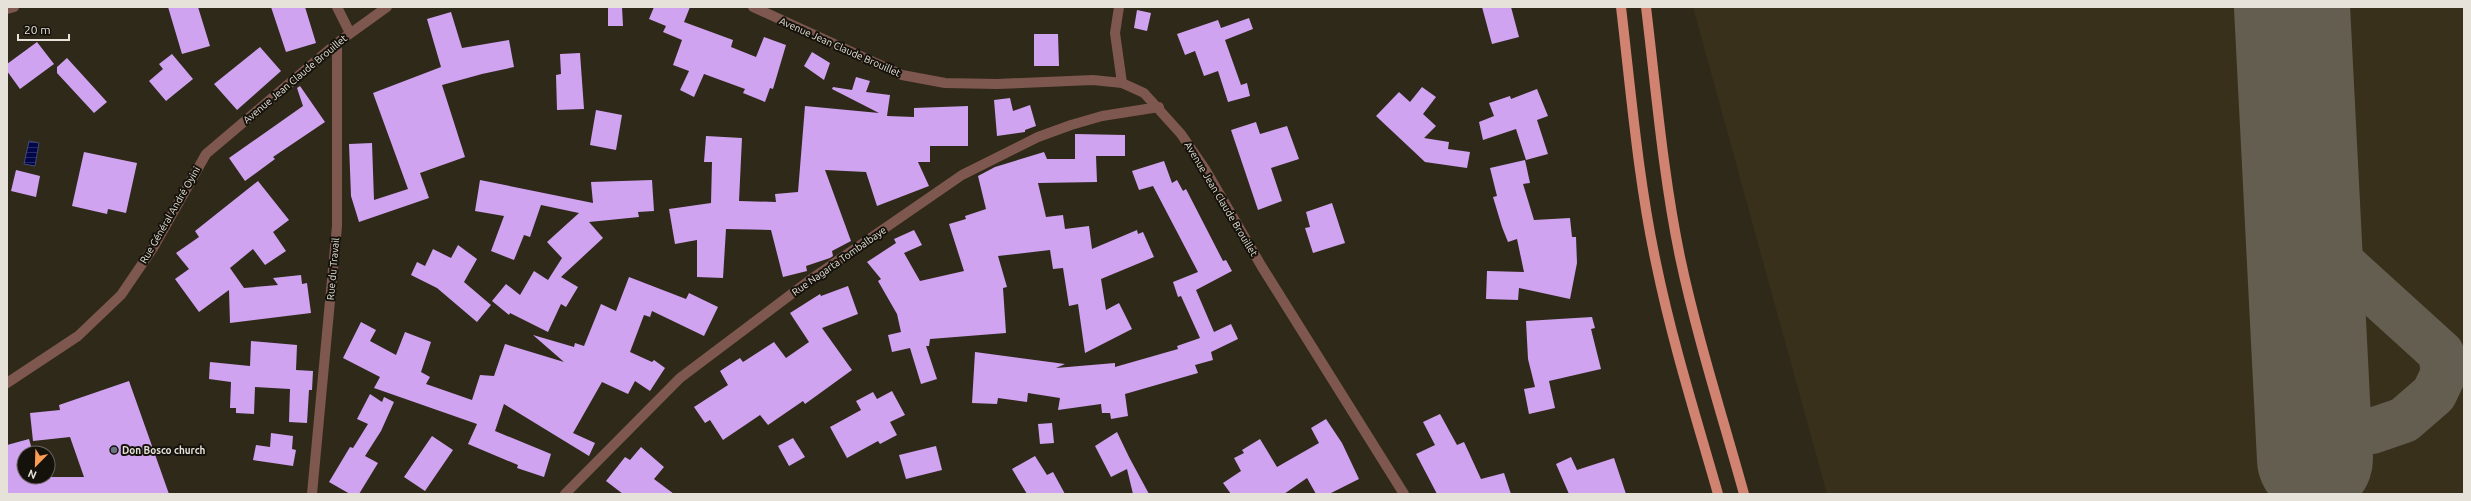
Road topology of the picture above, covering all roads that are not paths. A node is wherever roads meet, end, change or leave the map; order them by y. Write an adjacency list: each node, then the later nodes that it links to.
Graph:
1 (14, 7): 8 (street)
2 (337, 7): 9 (street)
3 (386, 7): 9 (street, Avenue Jean Claude Brouillet)
4 (753, 7): 11 (street, Avenue Jean Claude Brouillet)
5 (1119, 7): 11 (street)
6 (1621, 7): 18 (main road)
7 (1646, 7): 19 (main road)
8 (7, 9)
9 (350, 33): 10 (street, Avenue Jean Claude Brouillet)
10 (337, 43): 13 (street, Avenue Jean Claude Brouillet); 15 (street, Rue du Travail)
11 (1122, 83): 12 (street, Avenue Jean Claude Brouillet)
12 (1159, 108): 16 (street, Rue Nagarta Tombalbaye); 17 (street, Avenue Jean Claude Brouillet)
13 (206, 154): 14 (street, Rue Général André Oyini)
14 (7, 383)
15 (312, 494)
16 (565, 494)
17 (1404, 494)
18 (1718, 494)
19 (1744, 494)

